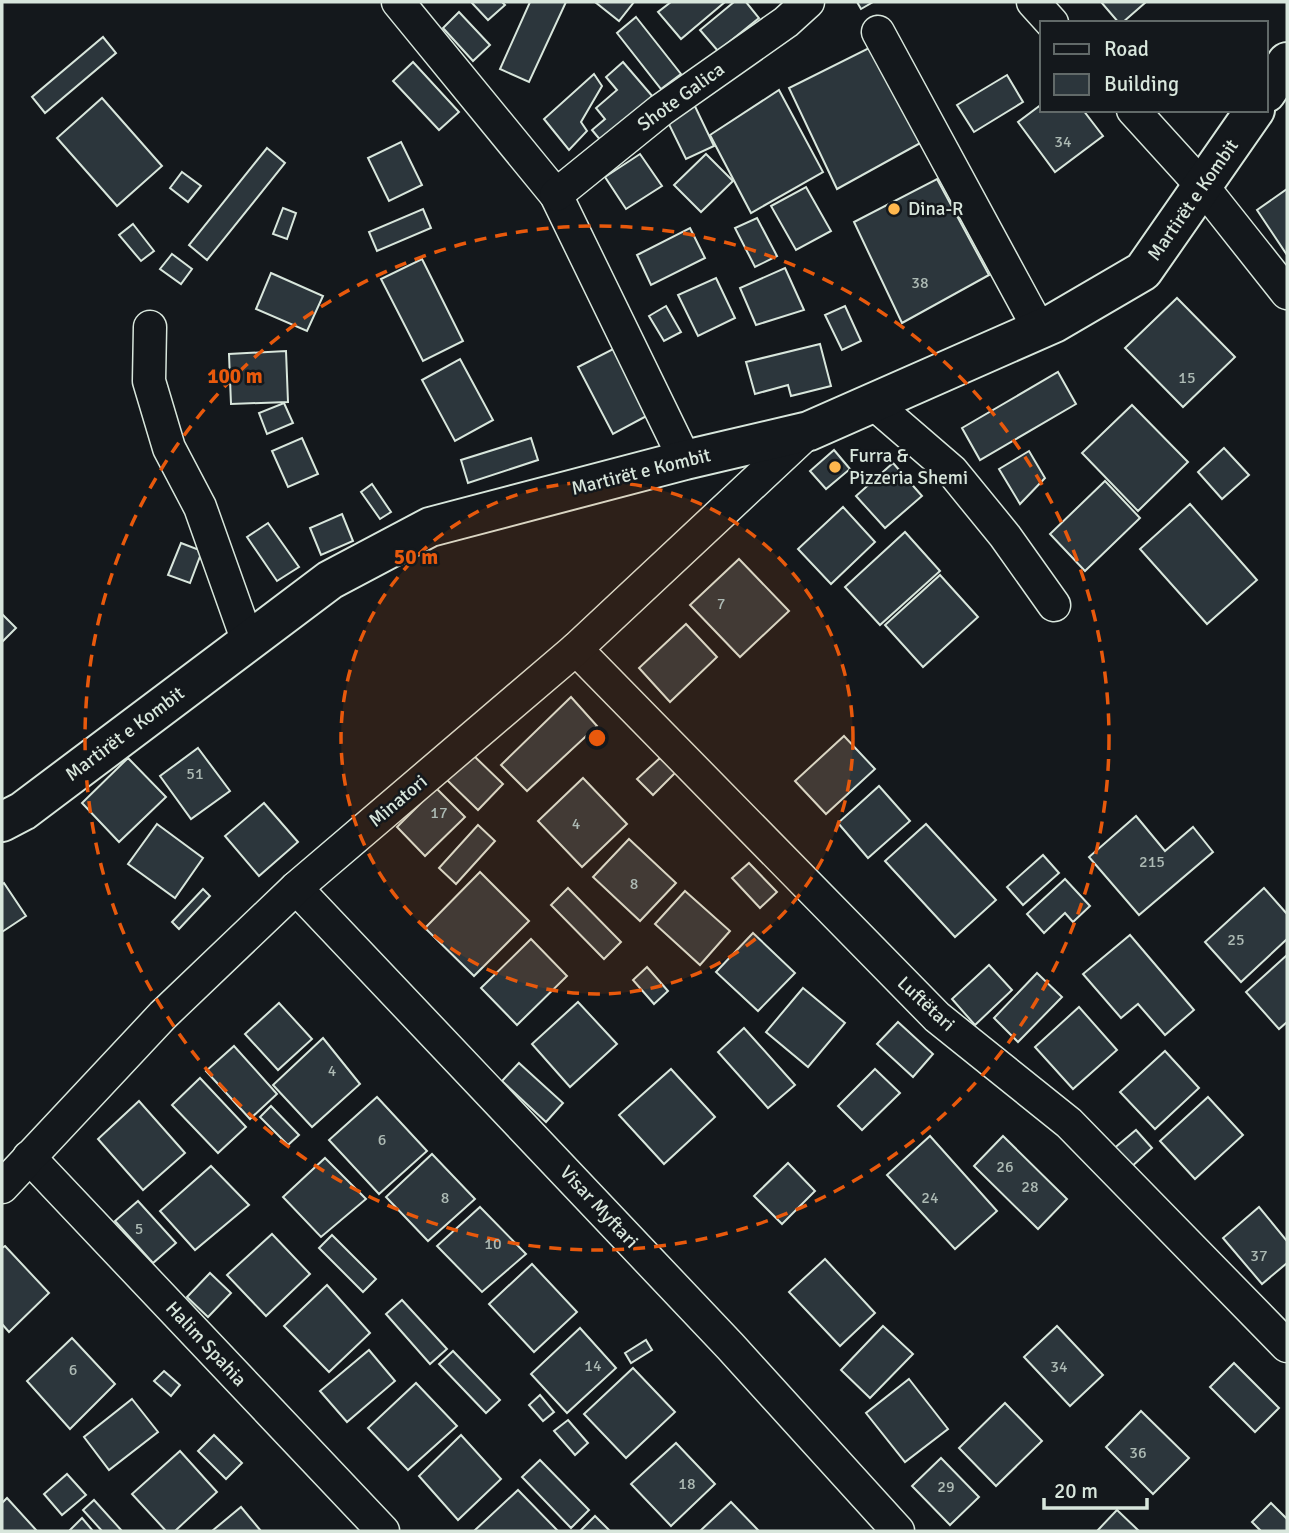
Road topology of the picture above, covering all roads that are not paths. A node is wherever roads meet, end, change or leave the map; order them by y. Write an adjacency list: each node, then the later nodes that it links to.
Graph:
1 (398, 2): 11 (street)
2 (808, 2): 11 (street, Shote Galica)
3 (1033, 2): 4 (street)
4 (1050, 21)
5 (878, 32): 14 (street)
6 (1287, 62): 7 (main road)
7 (1268, 90)
8 (1135, 112): 10 (street)
9 (1254, 112): 10 (main road, Martirët e Kombit)
10 (1203, 187): 12 (street); 14 (main road, Martirët e Kombit)
11 (556, 195): 17 (street)
12 (1287, 293)
13 (150, 327): 19 (street)
14 (1039, 329): 15 (main road, Martirët e Kombit)
15 (872, 402): 16 (main road, Martirët e Kombit); 18 (street)
16 (809, 431): 17 (main road, Martirët e Kombit); 20 (street, Minatori)
17 (685, 460): 19 (main road, Martirët e Kombit)
18 (1054, 605)
19 (248, 642): 21 (main road, Martirët e Kombit)
20 (576, 649): 22 (street, Minatori); 25 (street, Luftëtari)
21 (2, 822)
22 (296, 888): 23 (street, Minatori); 27 (street, Visar Myftari)
23 (29, 1157): 24 (street, Minatori); 26 (street, Halim Spahia)
24 (2, 1187)
25 (1287, 1346)
26 (383, 1531)
27 (898, 1531)

